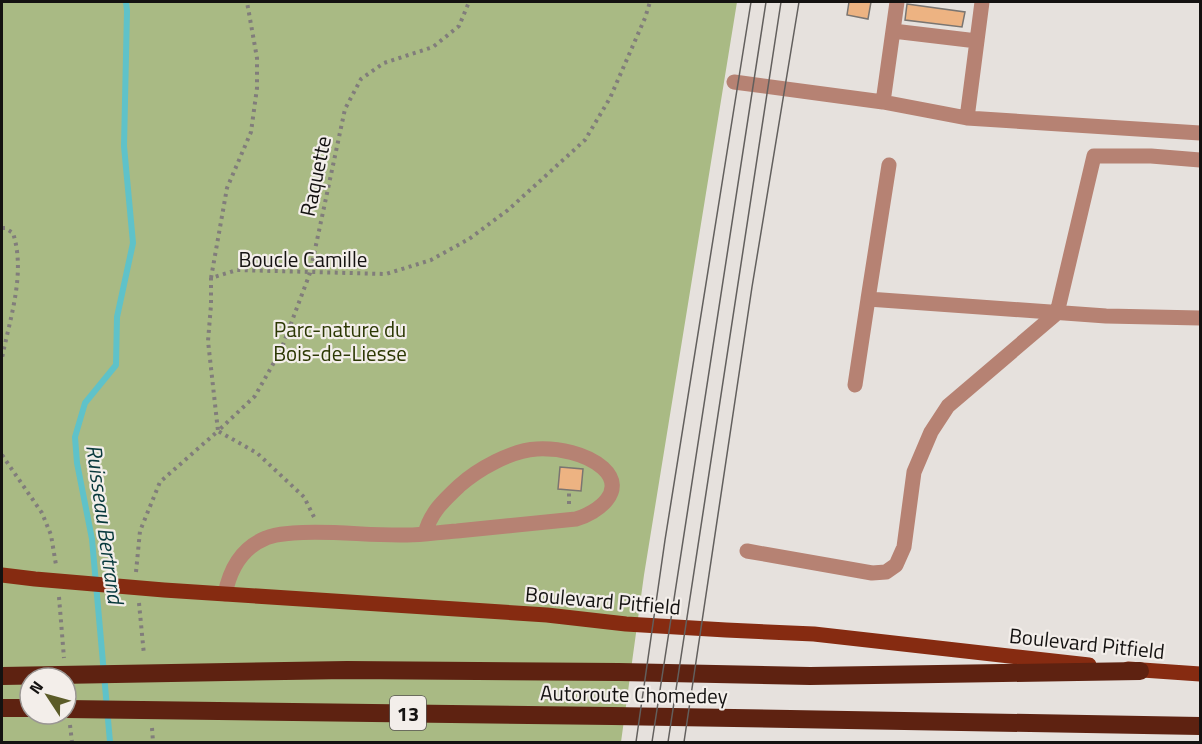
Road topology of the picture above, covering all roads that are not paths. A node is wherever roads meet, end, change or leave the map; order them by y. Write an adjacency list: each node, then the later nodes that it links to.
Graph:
1 (897, 2): 3 (lane)
2 (982, 2): 4 (lane)
3 (893, 31): 4 (lane); 6 (lane)
4 (977, 41): 7 (lane)
5 (734, 82): 6 (lane)
6 (883, 102): 7 (lane)
7 (968, 118): 8 (lane)
8 (1200, 133)
9 (1200, 160): 12 (lane)
10 (889, 165): 11 (lane)
11 (868, 299): 12 (lane); 14 (lane)
12 (1057, 313): 13 (lane); 16 (lane)
13 (1200, 318)
14 (855, 385)
15 (425, 534): 15 (lane); 18 (lane)
16 (747, 551)
17 (2, 575): 18 (main road, Boulevard Pitfield)
18 (225, 594): 19 (main road, Boulevard Pitfield)
19 (1140, 671): 20 (main road, Boulevard Pitfield); 21 (highway)
20 (1200, 674)
21 (10, 675)
22 (2, 708): 23 (highway)
23 (18, 708)
24 (78, 709): 25 (highway, Autoroute Chomedey / 13)
25 (1200, 726)

